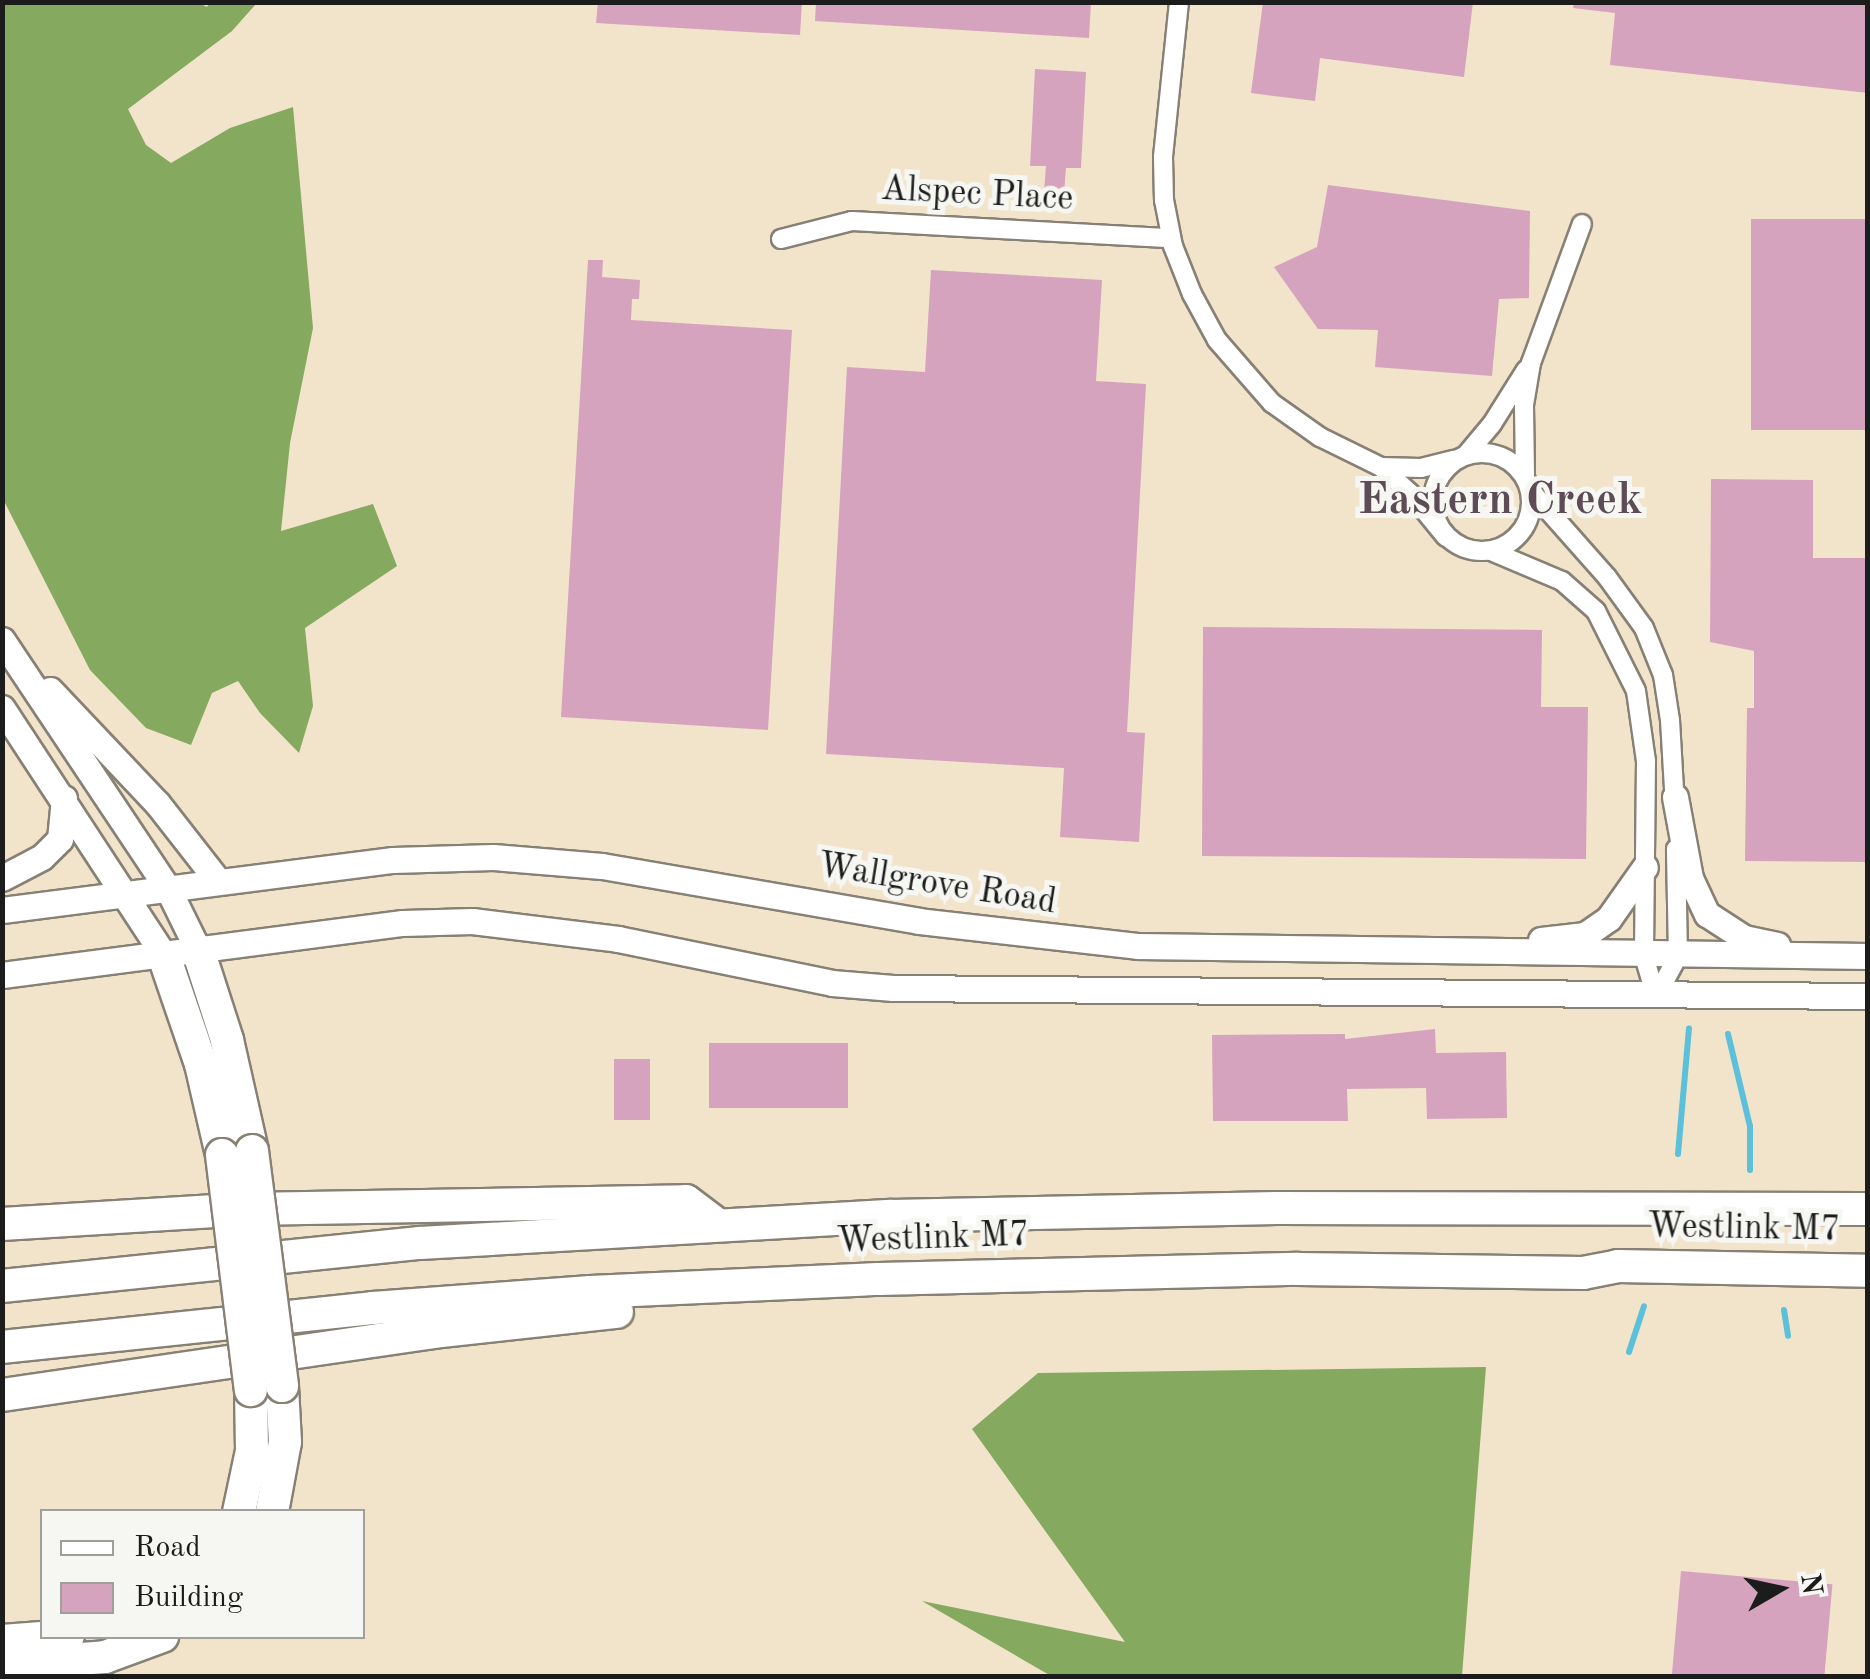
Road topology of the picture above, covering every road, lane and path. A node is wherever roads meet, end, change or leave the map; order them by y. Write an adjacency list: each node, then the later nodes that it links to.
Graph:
1 (1179, 2): 3 (street)
2 (1582, 224): 5 (street)
3 (1172, 238): 4 (street, Alspec Place); 7 (street)
4 (781, 239)
5 (1531, 363): 6 (street); 8 (street)
6 (1462, 457): 7 (street); 8 (street); 9 (street)
7 (1380, 467): 9 (street)
8 (1527, 483): 10 (street); 13 (street)
9 (1446, 536): 10 (street)
10 (1491, 551): 15 (street)
11 (4, 641): 17 (main road); 18 (main road)
12 (2, 708): 14 (main road)
13 (1674, 797): 25 (street); 26 (main road)
14 (64, 798): 16 (main road); 19 (main road)
15 (1645, 867): 22 (main road); 24 (street)
16 (2, 878)
17 (226, 881): 18 (main road, Wallgrove Road); 22 (main road, Wallgrove Road)
18 (168, 888): 19 (main road, Wallgrove Road); 21 (main road)
19 (128, 894): 20 (main road, Wallgrove Road); 23 (main road)
20 (2, 910)
21 (198, 950): 23 (main road); 30 (main road); 31 (highway)
22 (1392, 951): 24 (main road, Wallgrove Road)
23 (164, 956): 28 (main road); 31 (highway)
24 (1644, 956): 25 (main road, Wallgrove Road); 30 (street)
25 (1678, 956): 26 (main road, Wallgrove Road); 30 (street)
26 (1821, 956): 27 (main road, Wallgrove Road)
27 (1868, 956)
28 (2, 975)
29 (1868, 996): 30 (main road)
30 (1656, 997)
31 (237, 1153): 41 (highway, bridge)
32 (1868, 1209): 33 (highway, Westlink M7)
33 (495, 1222): 34 (highway); 37 (highway)
34 (2, 1224)
35 (1868, 1271): 36 (highway, Westlink M7)
36 (1583, 1273): 38 (highway); 39 (highway, Westlink M7)
37 (2, 1286)
38 (1868, 1292)
39 (497, 1312): 40 (highway); 42 (highway)
40 (2, 1347)
41 (267, 1388): 43 (highway); 44 (highway)
42 (2, 1395)
43 (239, 1509)
44 (273, 1509)
45 (40, 1638): 47 (highway)
46 (154, 1639): 48 (highway)
47 (2, 1641)
48 (2, 1665)

